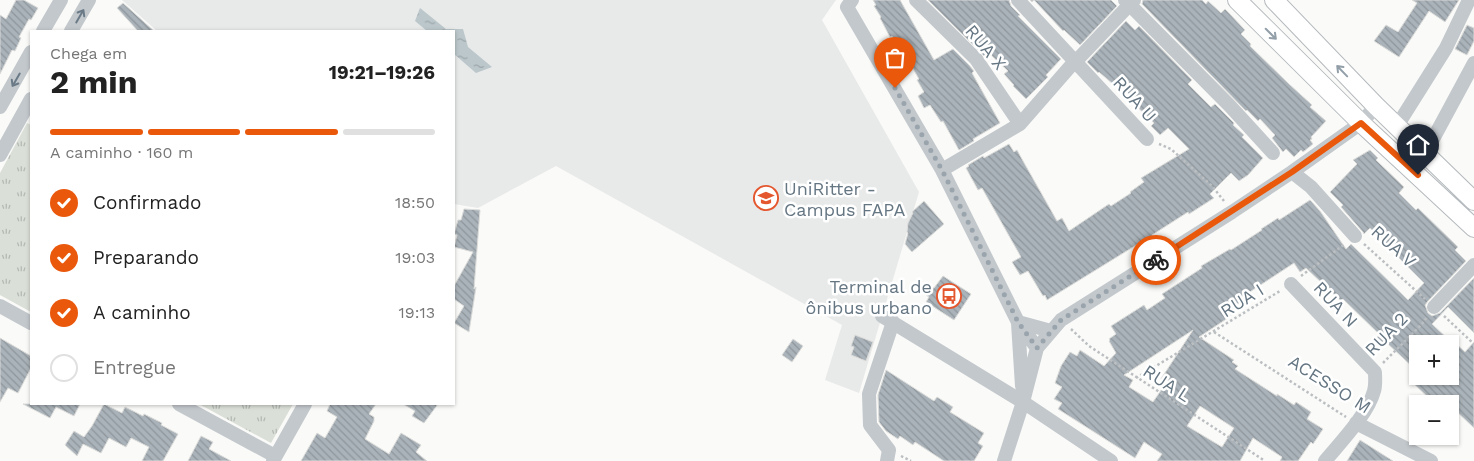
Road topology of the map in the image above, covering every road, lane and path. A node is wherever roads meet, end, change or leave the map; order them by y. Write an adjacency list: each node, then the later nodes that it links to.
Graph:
1 (62, 0): 10 (street)
2 (89, 0): 11 (street, one-way to 2)
3 (916, 0): 19 (street, RUA X)
4 (1018, 0): 13 (street, RUA U)
5 (1237, 0): 18 (main road, one-way to 18)
6 (1274, 0): 16 (main road, one-way to 6)
7 (1468, 0): 20 (street)
8 (1129, 2): 13 (street); 22 (street)
9 (850, 3): 25 (street)
10 (45, 30)
11 (72, 30)
12 (30, 54): 15 (street, one-way to 15)
13 (1077, 59): 19 (street); 21 (street, RUA U)
14 (1474, 63): 23 (street)
15 (2, 104): 17 (street)
16 (1376, 106): 18 (street); 20 (main road)
17 (28, 114): 24 (street)
18 (1361, 123): 26 (street); 29 (main road)
19 (1020, 124): 25 (street)
20 (1397, 126): 23 (main road)
21 (1146, 139): 28 (path, RUA U)
22 (1273, 153)
23 (1425, 154): 27 (main road)
24 (0, 155)
25 (942, 170): 37 (street)
26 (1292, 172): 28 (street); 30 (street, RUA V)
27 (1474, 201)
28 (1232, 212): 35 (street)
29 (1474, 228)
30 (1355, 236): 32 (path, RUA I); 34 (path, RUA V)
31 (1474, 266): 34 (street)
32 (1291, 284): 39 (path, RUA I); 42 (street, RUA N)
33 (0, 306): 36 (street)
34 (1434, 307): 40 (path, RUA V); 42 (path, RUA 2)
35 (1061, 320): 38 (street); 43 (path, RUA L)
36 (30, 322)
37 (1018, 322): 38 (street); 41 (street); 44 (street)
38 (1051, 331): 41 (street)
39 (1214, 332): 43 (path, RUA I); 47 (path, ACESSO M)
40 (1474, 344)
41 (1037, 348): 44 (street)
42 (1374, 372): 47 (street, RUA 2)
43 (1136, 378): 52 (path, RUA L)
44 (1023, 402): 49 (street); 50 (street); 51 (street)
45 (181, 405): 48 (street)
46 (303, 405): 48 (street)
47 (1356, 423): 53 (street, RUA 2); 54 (street, ACESSO M)
48 (274, 459)
49 (887, 461)
50 (1004, 461)
51 (1111, 461)
52 (1265, 461)
53 (1325, 461)
54 (1431, 461)

